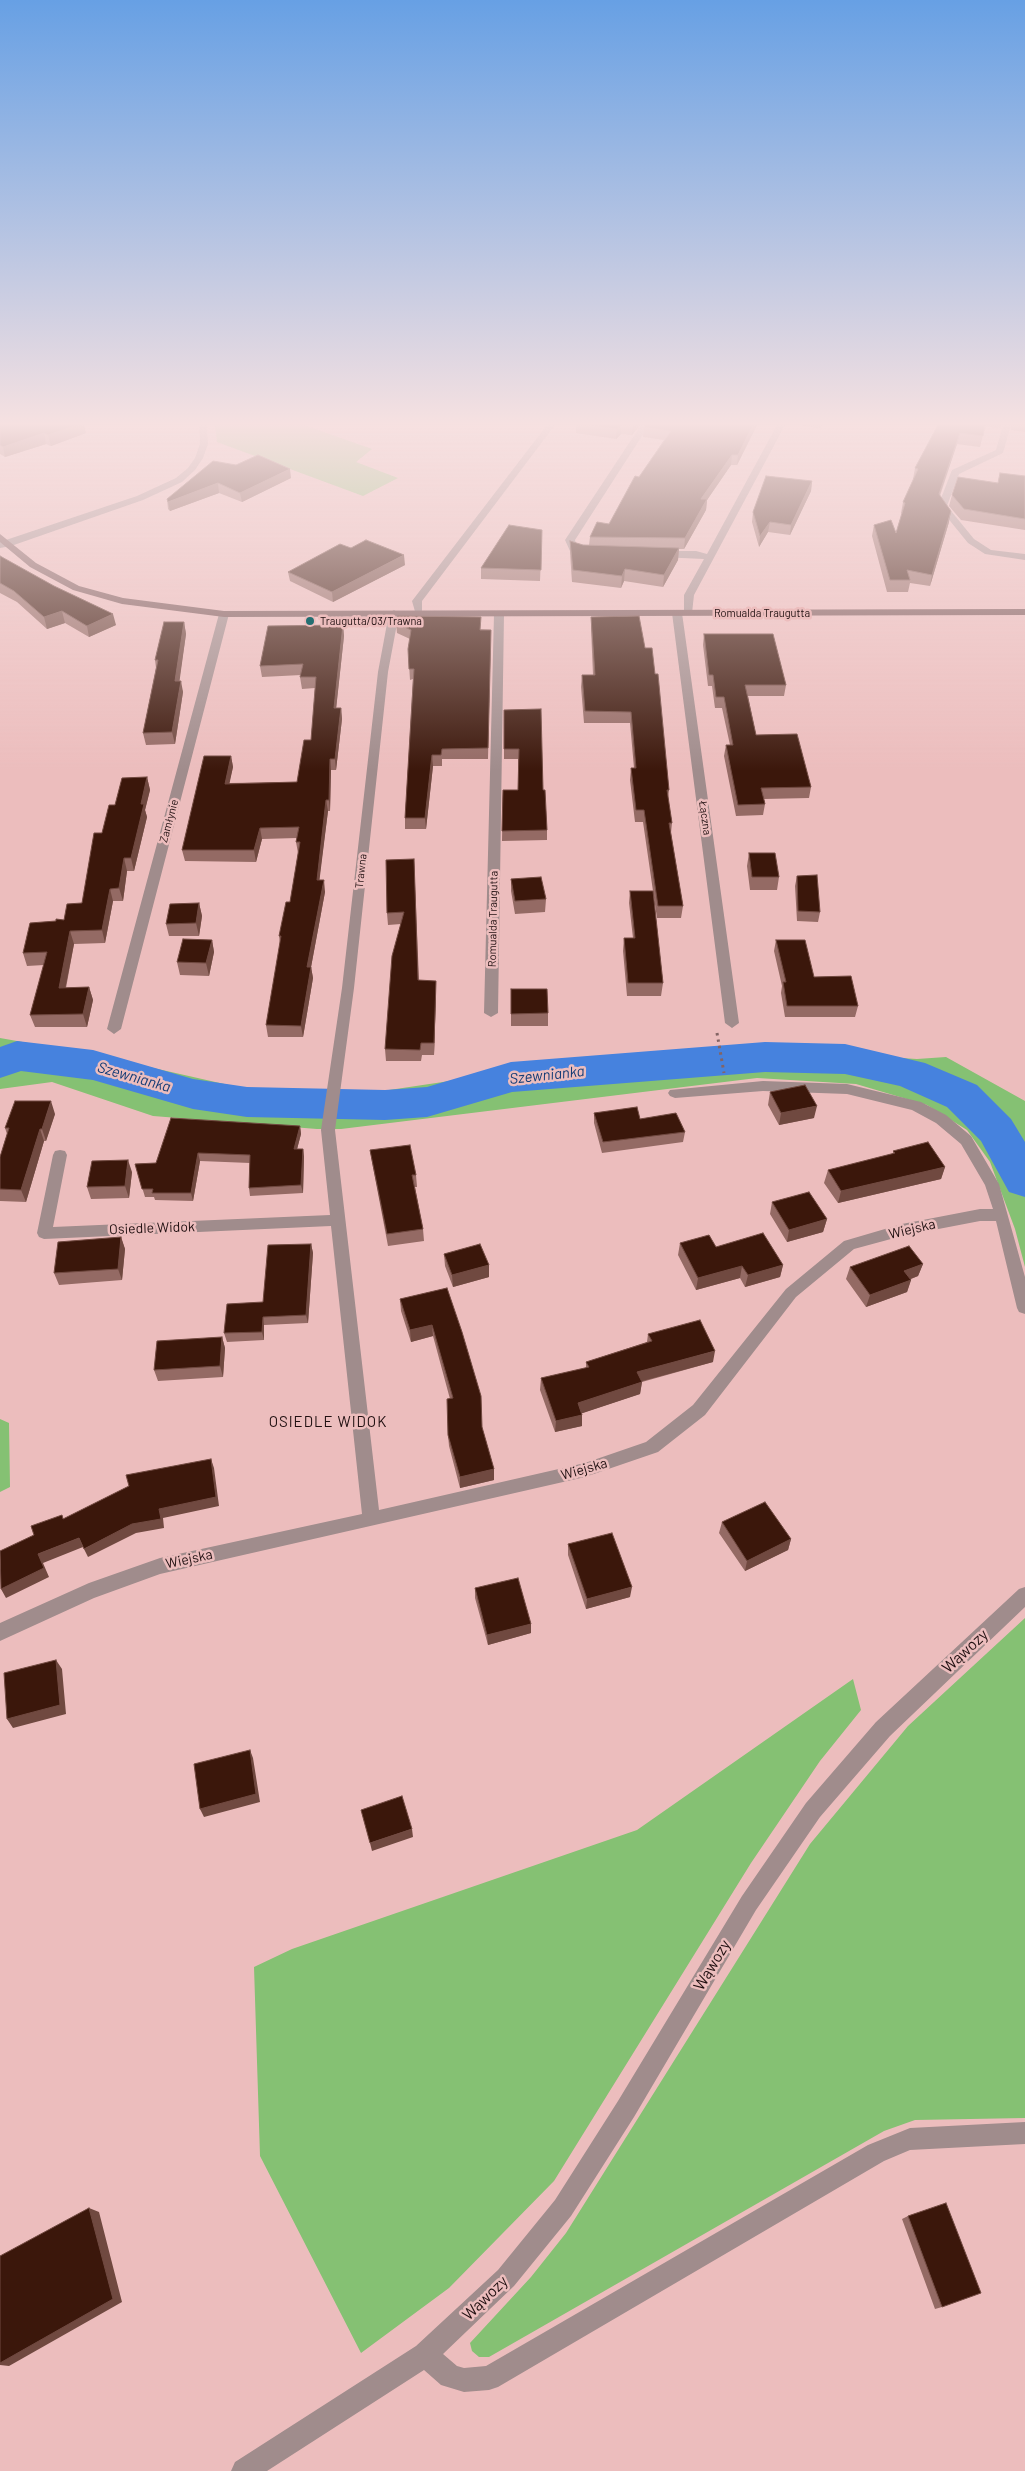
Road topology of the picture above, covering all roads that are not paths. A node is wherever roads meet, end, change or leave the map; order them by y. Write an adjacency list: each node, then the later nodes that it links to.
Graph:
1 (463, 540): 12 (street)
2 (570, 540): 6 (street)
3 (719, 540): 8 (street, Łączna)
4 (970, 540): 9 (street)
5 (4, 544): 14 (main road, Romualda Traugutta)
6 (600, 552)
7 (646, 553): 8 (street)
8 (710, 557): 13 (street, Łączna)
9 (1025, 557)
10 (1025, 612): 13 (main road, Romualda Traugutta)
11 (394, 613): 12 (main road, Romualda Traugutta); 14 (main road, Romualda Traugutta); 22 (street, Trawna)
12 (418, 613): 15 (main road, Romualda Traugutta)
13 (682, 613): 15 (main road, Romualda Traugutta); 17 (street, Łączna)
14 (224, 614): 18 (street, Zamłynie)
15 (499, 614): 16 (street, Romualda Traugutta)
16 (491, 1013)
17 (732, 1023)
18 (114, 1029)
19 (675, 1094): 21 (street)
20 (60, 1155): 22 (street, Osiedle Widok)
21 (1002, 1215): 23 (street); 24 (street, Wiejska)
22 (338, 1220): 24 (street)
23 (1025, 1308)
24 (371, 1520): 26 (street, Wiejska)
25 (1025, 1595): 28 (street, Wąwozy)
26 (0, 1632)
27 (1025, 2133): 28 (street)
28 (425, 2355): 29 (street, Wąwozy)
29 (244, 2471)

